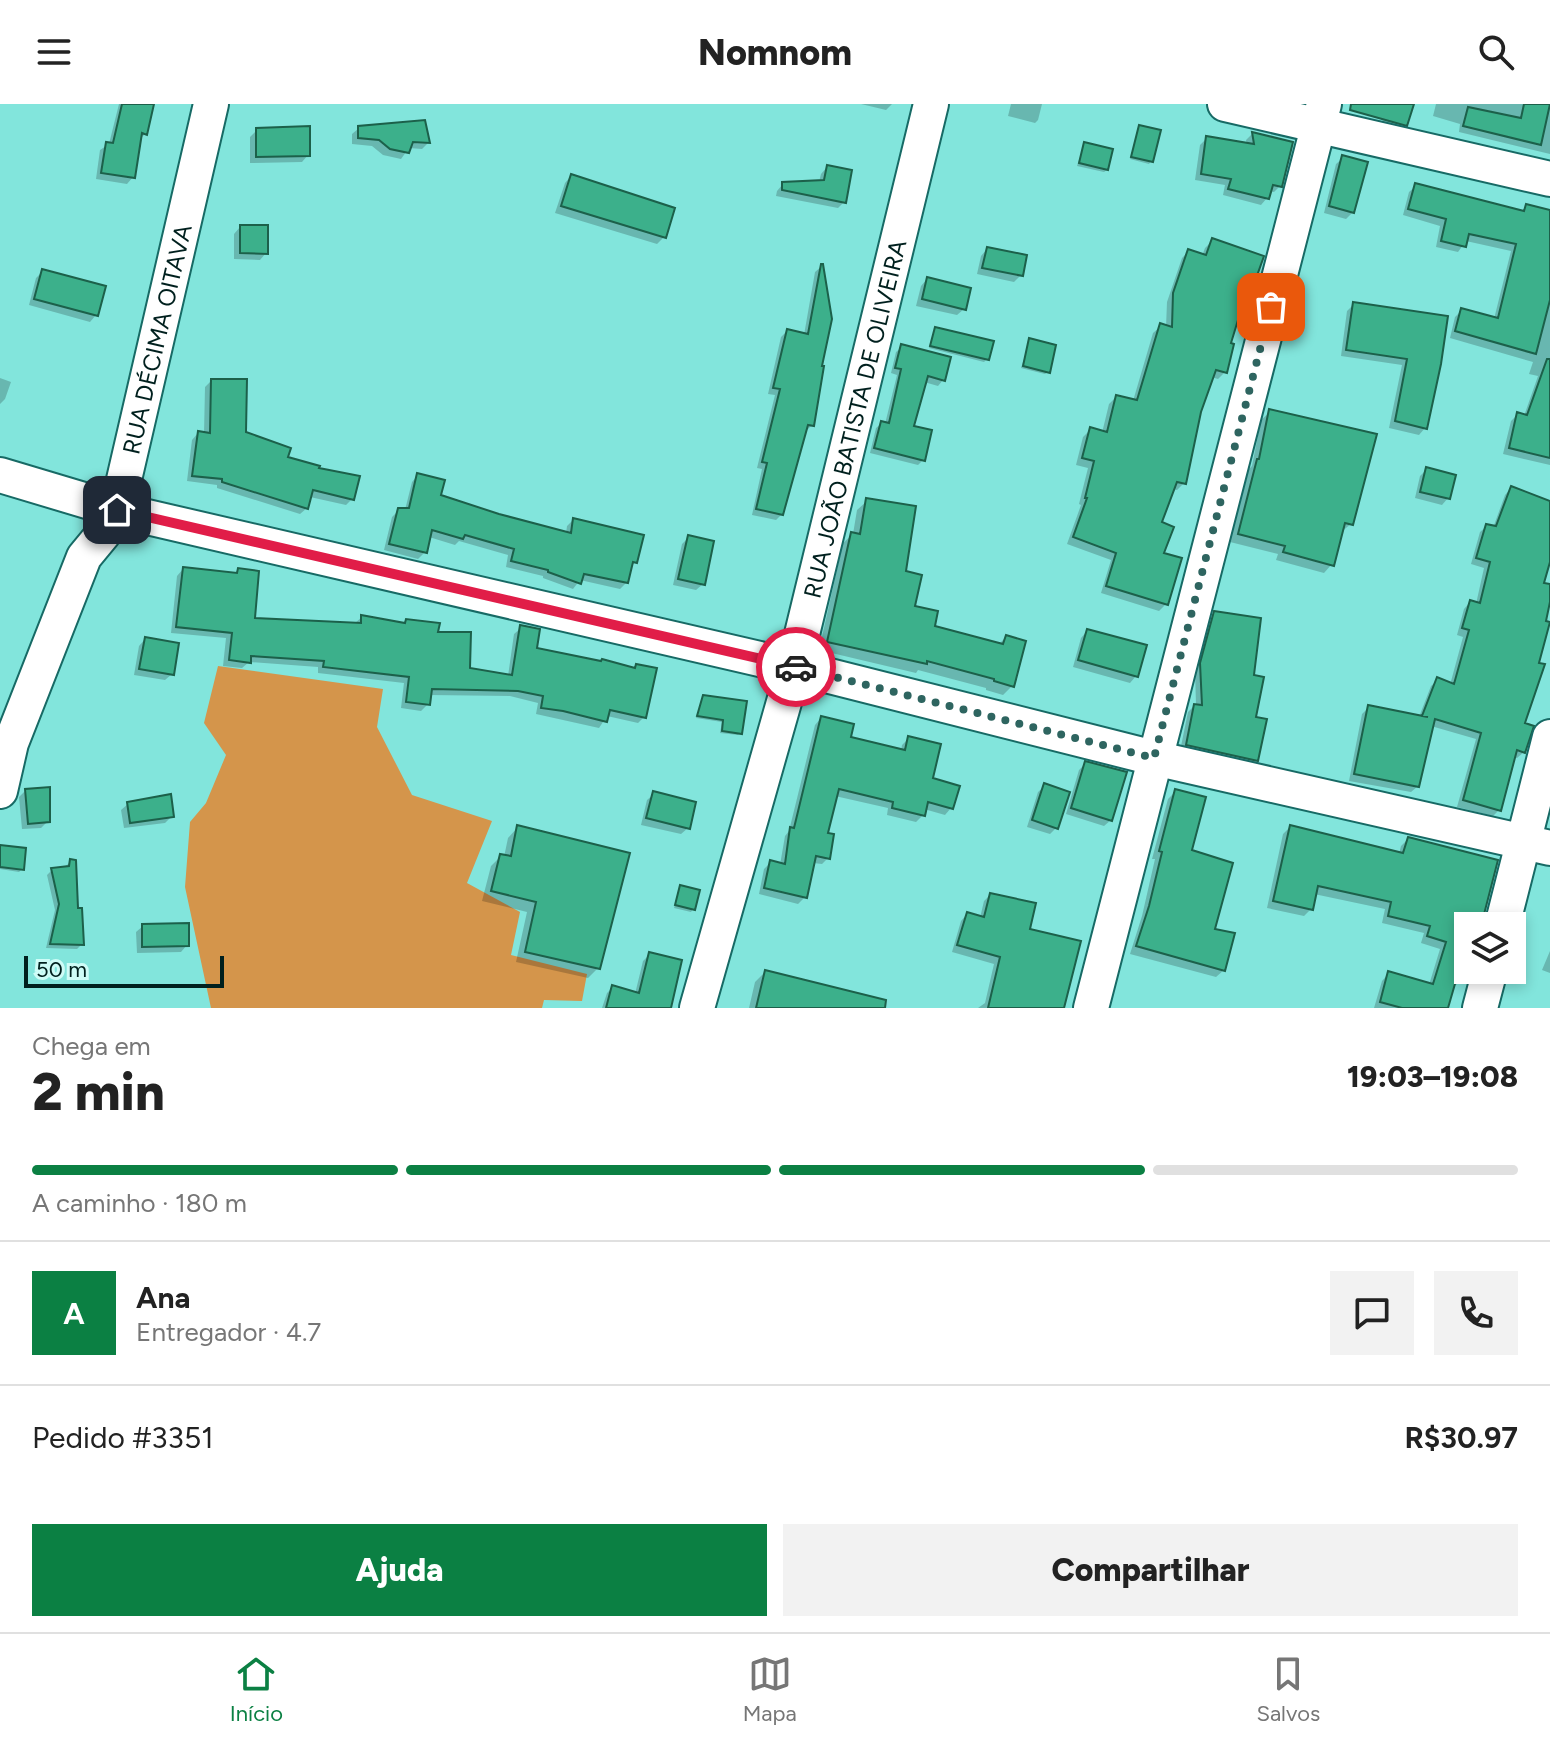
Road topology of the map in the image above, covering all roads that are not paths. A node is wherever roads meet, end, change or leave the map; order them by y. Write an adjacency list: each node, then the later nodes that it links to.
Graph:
1 (211, 104): 7 (street, RUA DÉCIMA OITAVA)
2 (931, 104): 8 (street, RUA JOÃO BATISTA DE OLIVEIRA)
3 (1225, 104): 4 (street)
4 (1321, 115): 5 (street); 10 (street)
5 (1550, 179)
6 (0, 475): 7 (street)
7 (117, 510): 8 (street); 11 (street, RUA DÉCIMA OITAVA)
8 (794, 667): 10 (street); 15 (street, RUA JOÃO BATISTA DE OLIVEIRA)
9 (1550, 737): 12 (street)
10 (1154, 758): 12 (street); 16 (street)
11 (0, 791)
12 (1537, 845): 13 (street)
13 (1508, 912)
14 (1486, 984): 17 (street)
15 (697, 1008)
16 (1091, 1008)
17 (1480, 1008)

